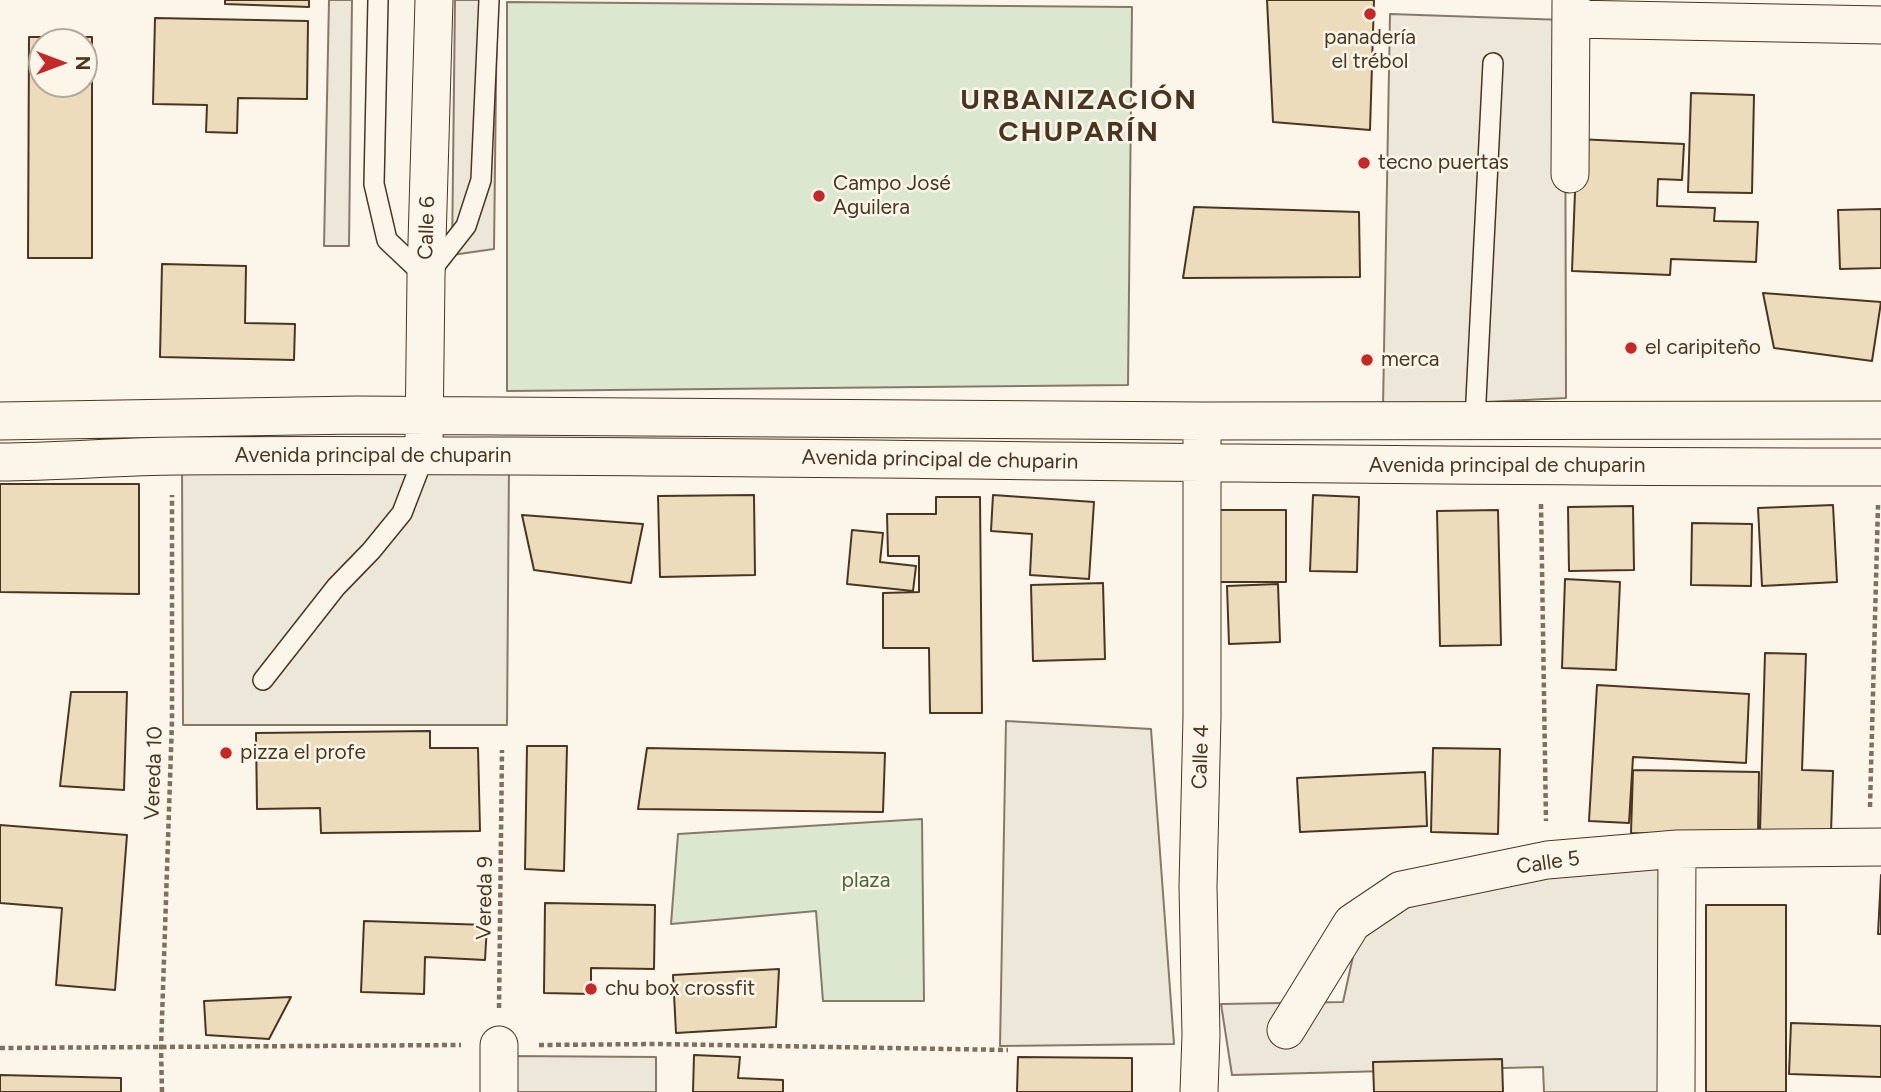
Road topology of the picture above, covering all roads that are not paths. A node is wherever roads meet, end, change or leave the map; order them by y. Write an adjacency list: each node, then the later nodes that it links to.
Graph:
1 (378, 0): 8 (lane)
2 (434, 0): 8 (street, Calle 6)
3 (489, 0): 8 (lane)
4 (1571, 10): 5 (street); 7 (street)
5 (1881, 24)
6 (1493, 64): 10 (lane)
7 (1570, 173)
8 (426, 277): 9 (street, Calle 6)
9 (425, 416): 12 (street, Avenida principal de chuparin); 13 (street, Avenida principal de chuparin); 14 (street, Calle 6)
10 (1475, 420): 11 (street, Avenida principal de chuparin); 13 (street, Avenida principal de chuparin)
11 (1881, 420)
12 (0, 421)
13 (1203, 421): 16 (street, Calle 4)
14 (424, 456): 15 (street, Avenida principal de chuparin); 16 (street, Avenida principal de chuparin); 18 (lane)
15 (0, 462)
16 (1202, 463): 17 (street, Avenida principal de chuparin); 24 (street, Calle 4)
17 (1880, 467)
18 (263, 680)
19 (1875, 847): 20 (street, Calle 5)
20 (1678, 849): 21 (street, Calle 5); 25 (street)
21 (1286, 1030)
22 (499, 1045): 23 (street)
23 (499, 1092)
24 (1199, 1092)
25 (1676, 1092)

